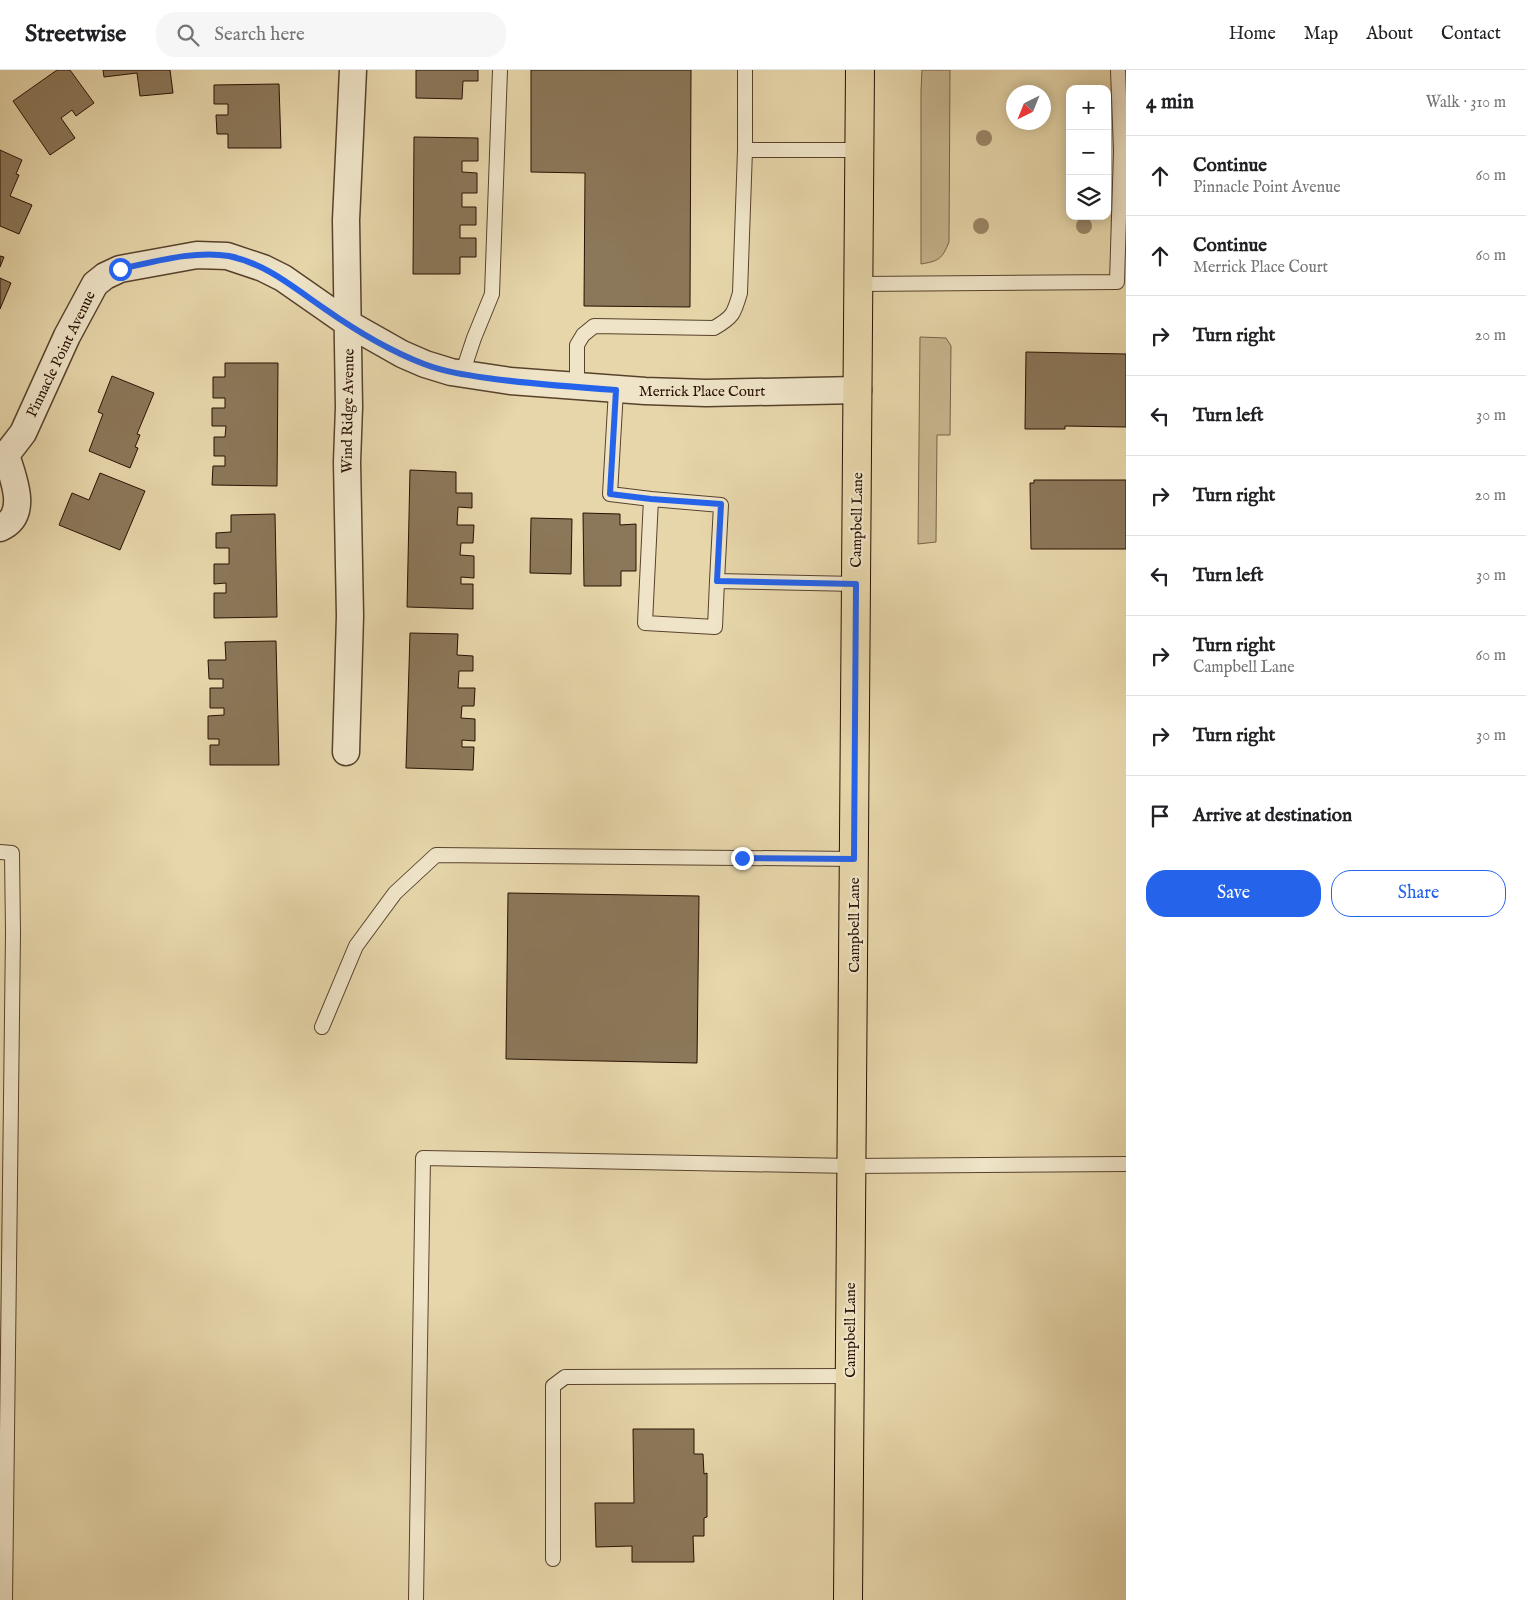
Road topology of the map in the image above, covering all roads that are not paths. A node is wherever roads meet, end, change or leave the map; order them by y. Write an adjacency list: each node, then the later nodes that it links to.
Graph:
1 (353, 70): 9 (street, Wind Ridge Avenue)
2 (500, 70): 10 (lane)
3 (745, 70): 6 (lane)
4 (860, 70): 7 (main road, Campbell Lane)
5 (1118, 70): 8 (lane)
6 (745, 150): 7 (lane); 11 (lane)
7 (860, 150): 8 (main road, Campbell Lane)
8 (859, 284): 13 (main road, Campbell Lane)
9 (348, 324): 10 (street, Merrick Place Court); 14 (street, Pinnacle Point Avenue); 19 (street, Wind Ridge Avenue)
10 (462, 374): 11 (street, Merrick Place Court)
11 (577, 387): 12 (street, Merrick Place Court)
12 (616, 390): 13 (street, Merrick Place Court); 15 (lane)
13 (858, 390): 18 (main road, Campbell Lane)
14 (3, 458): 16 (street)
15 (651, 499): 17 (lane); 17 (lane)
16 (0, 528)
17 (717, 581): 18 (lane)
18 (856, 584): 21 (main road, Campbell Lane)
19 (346, 752)
20 (0, 852): 27 (lane)
21 (854, 859): 22 (lane); 24 (main road, Campbell Lane)
22 (322, 1027)
23 (1126, 1164): 24 (lane)
24 (852, 1166): 25 (main road, Campbell Lane); 28 (lane)
25 (850, 1376): 26 (lane); 29 (main road, Campbell Lane)
26 (553, 1559)
27 (5, 1600)
28 (416, 1600)
29 (848, 1600)

